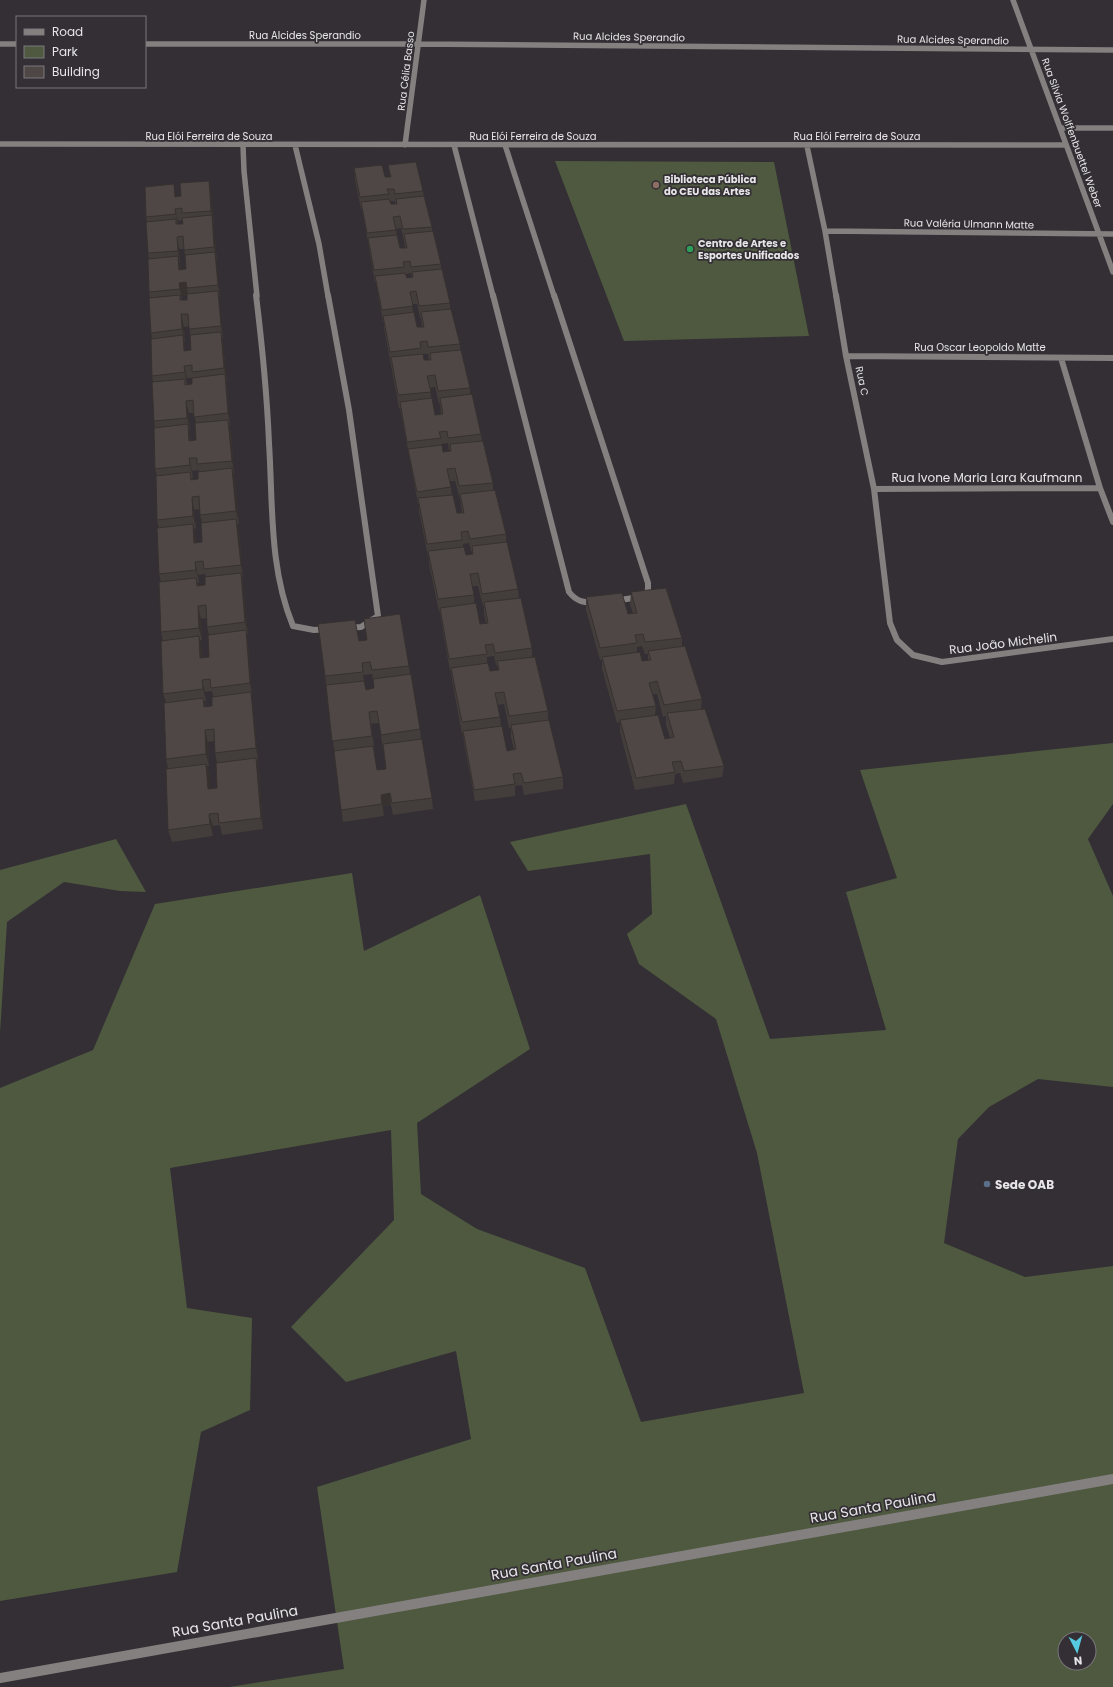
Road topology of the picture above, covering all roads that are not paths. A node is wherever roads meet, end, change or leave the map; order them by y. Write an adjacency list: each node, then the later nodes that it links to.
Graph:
1 (424, 0): 6 (street, Rua Célia Basso)
2 (1013, 0): 7 (street, Rua Silvia Wolffenbuettel Weber)
3 (0, 44): 4 (street)
4 (16, 44)
5 (146, 44): 6 (street, Rua Alcides Sperandio)
6 (418, 44): 7 (street, Rua Alcides Sperandio); 12 (street, Rua Célia Basso)
7 (1032, 50): 8 (street, Rua Alcides Sperandio); 9 (street, Rua Silvia Wolffenbuettel Weber)
8 (1113, 50)
9 (1060, 128): 10 (street); 13 (street, Rua Silvia Wolffenbuettel Weber)
10 (1113, 128)
11 (0, 144): 14 (street, Rua Elói Ferreira de Souza)
12 (405, 144): 15 (street, Rua Elói Ferreira de Souza); 16 (street, Rua Elói Ferreira de Souza)
13 (1066, 144): 18 (street, Rua Elói Ferreira de Souza); 20 (street, Rua Silvia Wolffenbuettel Weber)
14 (243, 145): 15 (street, Rua Elói Ferreira de Souza); 15 (street)
15 (295, 145)
16 (454, 145): 17 (street, Rua Elói Ferreira de Souza); 17 (street)
17 (506, 145): 18 (street, Rua Elói Ferreira de Souza)
18 (807, 146): 19 (street, Rua C)
19 (825, 231): 20 (street, Rua Valéria Ulmann Matte); 23 (street, Rua C)
20 (1099, 234): 21 (street, Rua Valéria Ulmann Matte); 22 (street, Rua Silvia Wolffenbuettel Weber)
21 (1113, 234)
22 (1113, 272)
23 (846, 356): 24 (street, Rua Oscar Leopoldo Matte); 26 (street, Rua C)
24 (1061, 358): 25 (street, Rua Oscar Leopoldo Matte); 27 (street)
25 (1113, 358)
26 (874, 488): 27 (street, Rua Ivone Maria Lara Kaufmann); 29 (street, Rua C)
27 (1100, 488): 28 (street)
28 (1113, 522)
29 (890, 622): 30 (street, Rua João Michelin)
30 (1113, 639)
31 (1113, 1479): 32 (street, Rua Santa Paulina)
32 (0, 1678)

